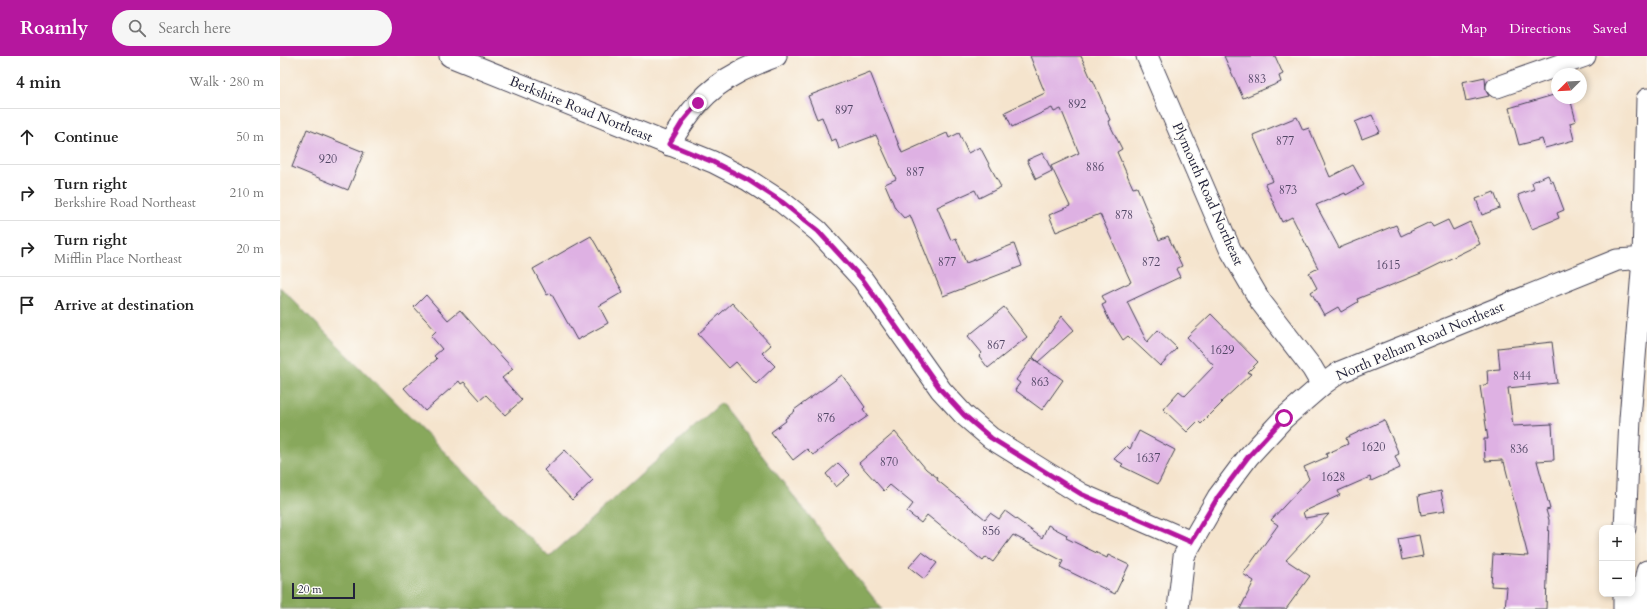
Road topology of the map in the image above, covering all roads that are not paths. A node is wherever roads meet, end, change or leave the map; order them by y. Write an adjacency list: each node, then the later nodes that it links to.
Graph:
1 (450, 56): 7 (street, Berkshire Road Northeast)
2 (776, 56): 7 (street)
3 (1147, 56): 9 (street, Plymouth Road Northeast)
4 (1585, 56): 5 (street)
5 (1497, 87)
6 (1647, 99): 8 (street)
7 (669, 144): 11 (street, Berkshire Road Northeast)
8 (1645, 258): 9 (street, North Pelham Road Northeast); 10 (street)
9 (1322, 385): 11 (street, North Pelham Road Northeast)
10 (1625, 525)
11 (1191, 542): 14 (street, North Pelham Road Northeast)
12 (1647, 571): 16 (street)
13 (1624, 597): 15 (street)
14 (1178, 609)
15 (1624, 609)
16 (1640, 609)

